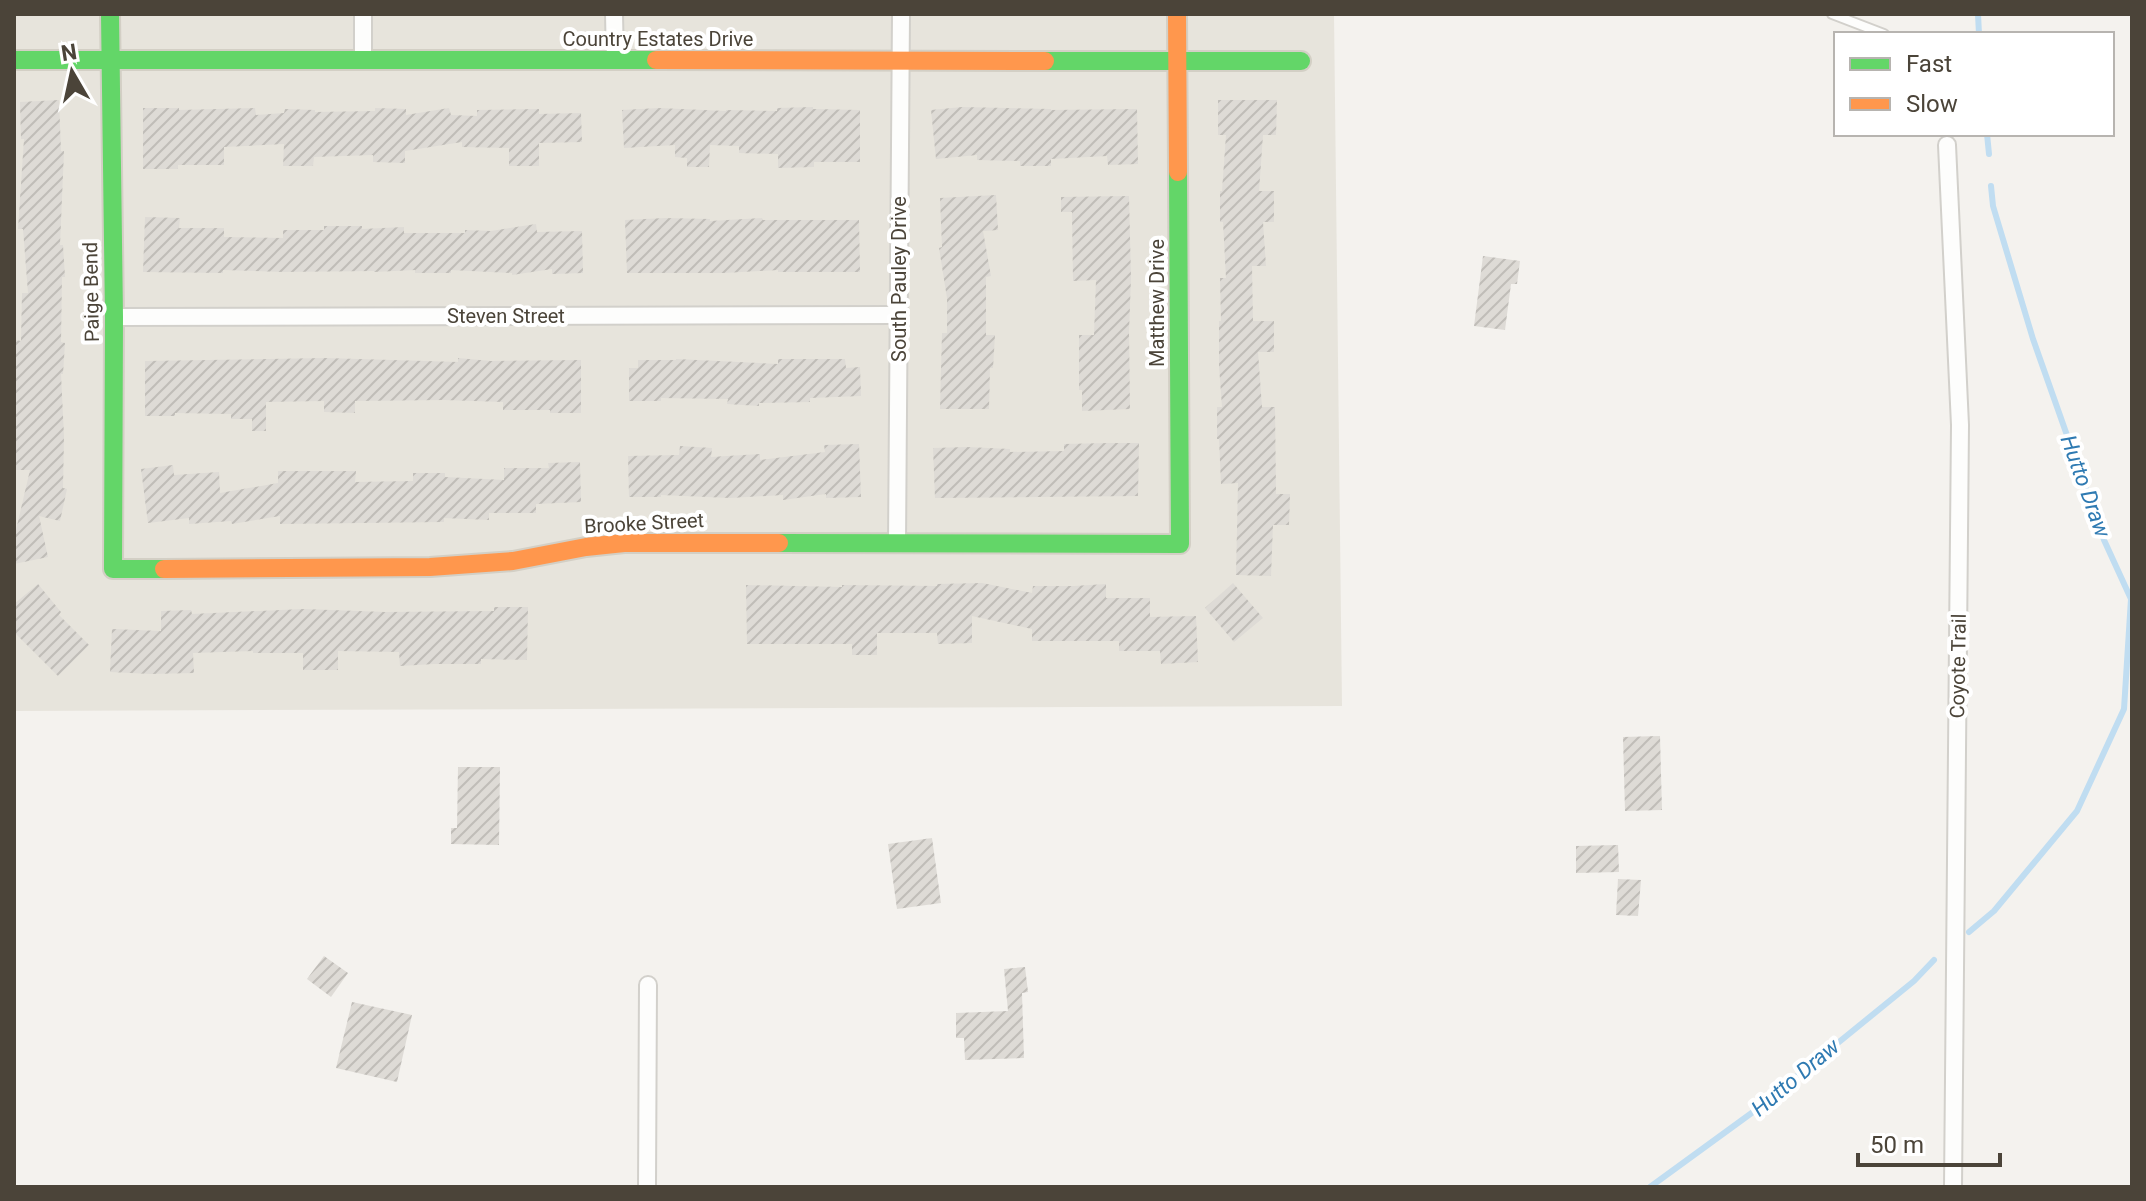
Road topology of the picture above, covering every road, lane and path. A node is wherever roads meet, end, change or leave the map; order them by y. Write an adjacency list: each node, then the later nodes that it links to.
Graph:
1 (110, 14): 9 (street, Paige Bend)
2 (363, 14): 10 (street)
3 (614, 14): 11 (street)
4 (901, 14): 12 (street, South Pauley Drive)
5 (1177, 14): 13 (street, Matthew Drive)
6 (1832, 14): 7 (lane)
7 (1879, 32)
8 (14, 60): 9 (street, Country Estates Drive)
9 (110, 60): 10 (street, Country Estates Drive); 17 (street, Paige Bend)
10 (363, 60): 11 (street, Country Estates Drive)
11 (615, 61): 12 (street, Country Estates Drive)
12 (900, 61): 13 (street, Country Estates Drive); 16 (street, South Pauley Drive)
13 (1178, 61): 14 (street, Country Estates Drive); 19 (street, Matthew Drive)
14 (1301, 61)
15 (1947, 139): 23 (street, Coyote Trail)
16 (898, 315): 17 (street, Steven Street); 18 (street, South Pauley Drive)
17 (114, 317): 20 (street, Paige Bend)
18 (897, 543): 19 (street, Brooke Street); 20 (street, Brooke Street)
19 (1180, 544)
20 (113, 569)
21 (648, 985): 22 (street)
22 (647, 1187)
23 (1953, 1187)

